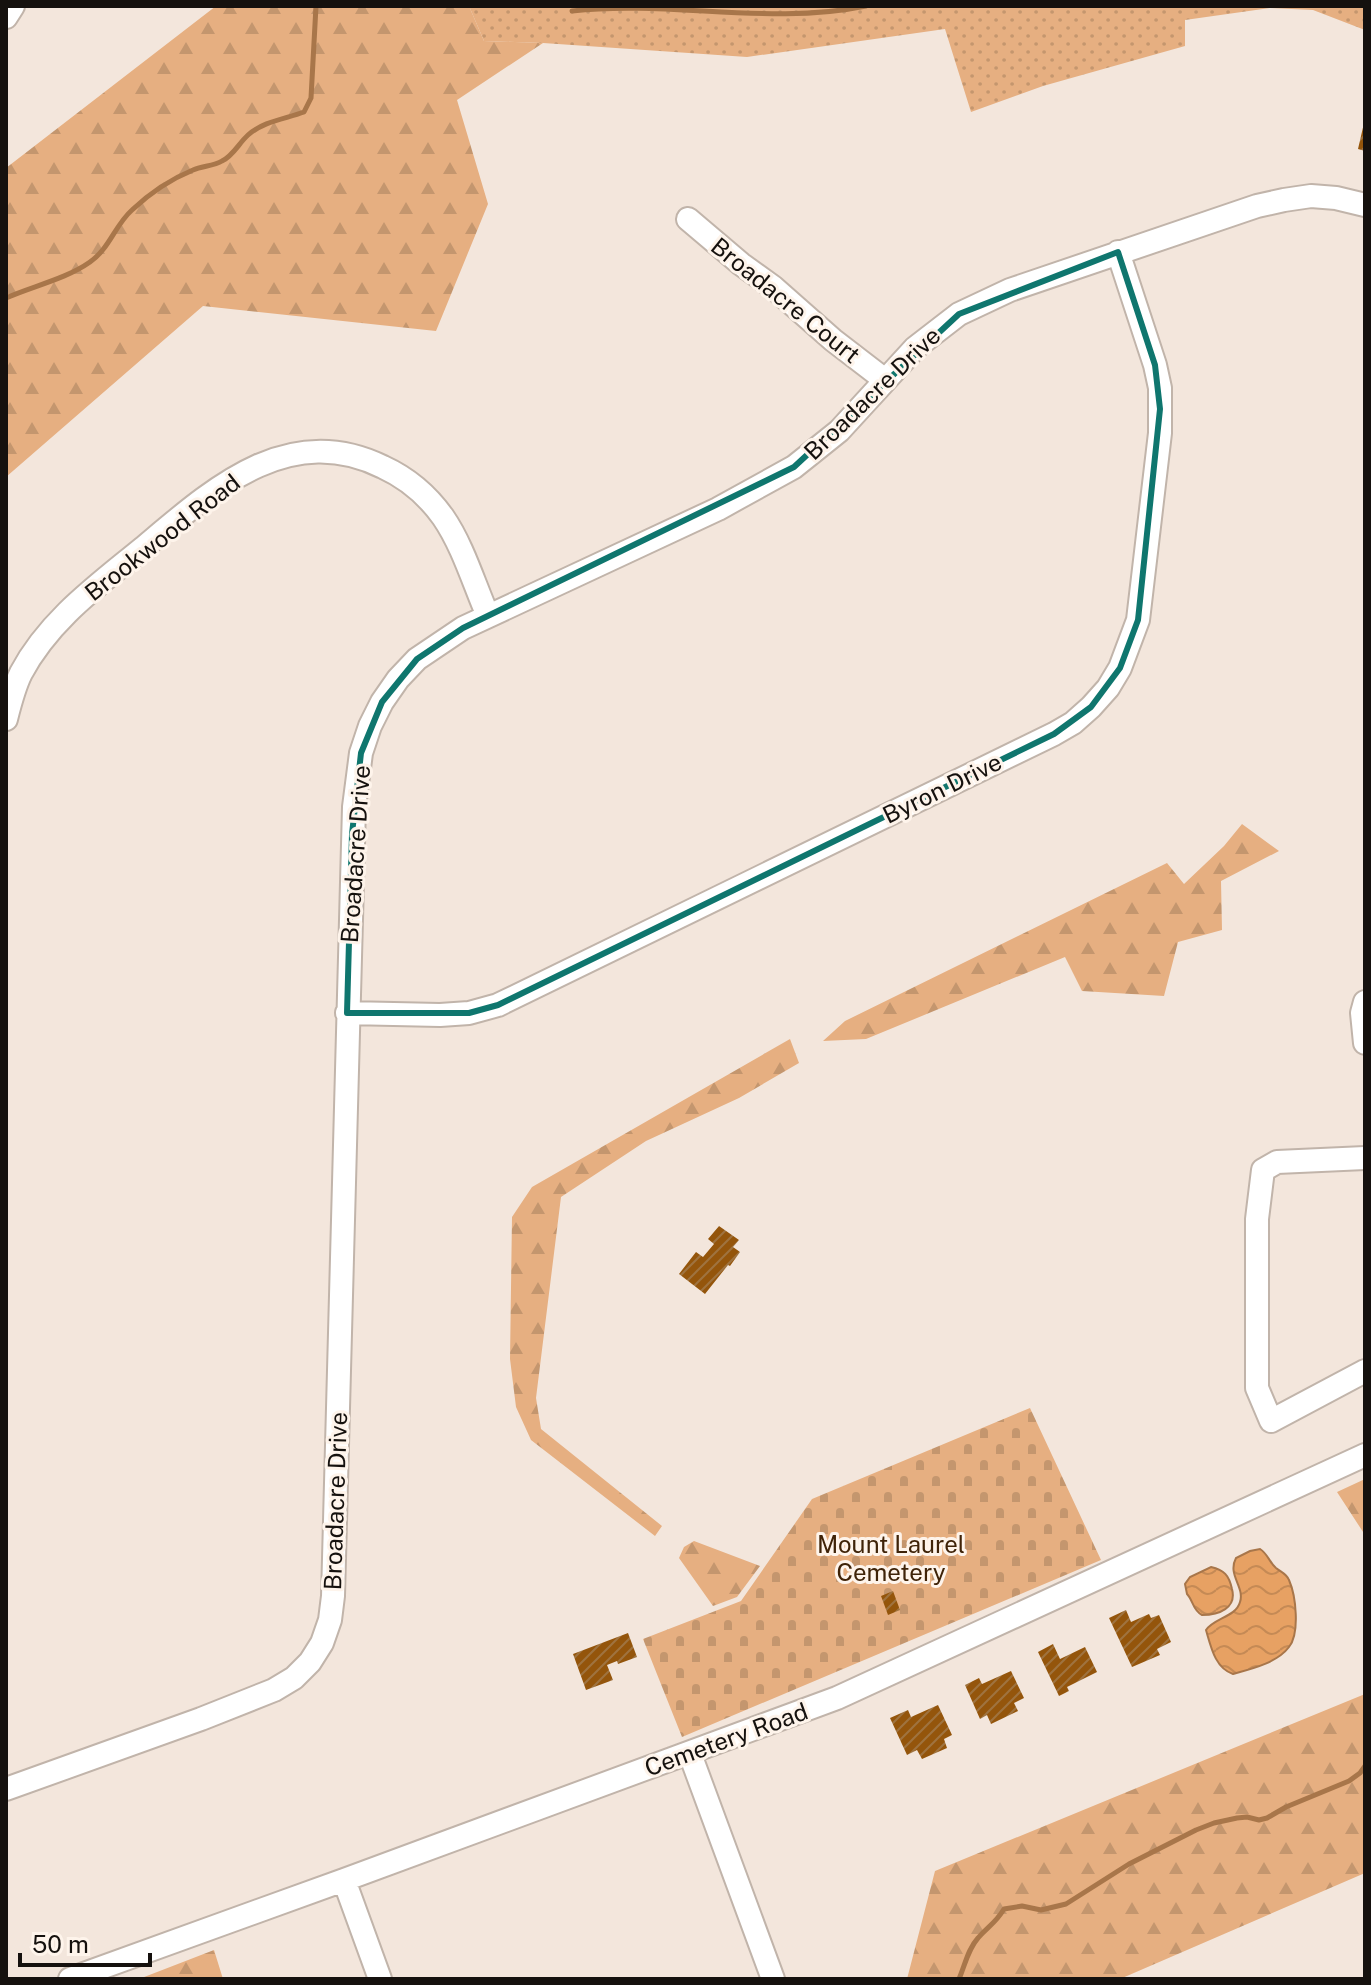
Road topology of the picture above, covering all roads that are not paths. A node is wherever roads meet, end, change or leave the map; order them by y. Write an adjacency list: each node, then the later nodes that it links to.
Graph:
1 (13, 6): 2 (street)
2 (6, 17)
3 (1365, 205): 5 (street, Broadacre Drive)
4 (688, 219): 6 (street, Broadacre Court)
5 (1118, 252): 6 (street, Broadacre Drive); 10 (street, Byron Drive)
6 (885, 380): 7 (street, Broadacre Drive)
7 (488, 616): 8 (street, Brookwood Road); 10 (street, Broadacre Drive)
8 (6, 719)
9 (1365, 1002): 11 (street)
10 (347, 1013): 16 (street, Broadacre Drive)
11 (1365, 1043)
12 (1365, 1158): 13 (street)
13 (1365, 1371)
14 (1365, 1455): 15 (street, Cemetery Road)
15 (690, 1754): 17 (street, Cemetery Road); 20 (street)
16 (6, 1789)
17 (344, 1880): 18 (street, Cemetery Road); 19 (street)
18 (70, 1979)
19 (380, 1979)
20 (773, 1979)

